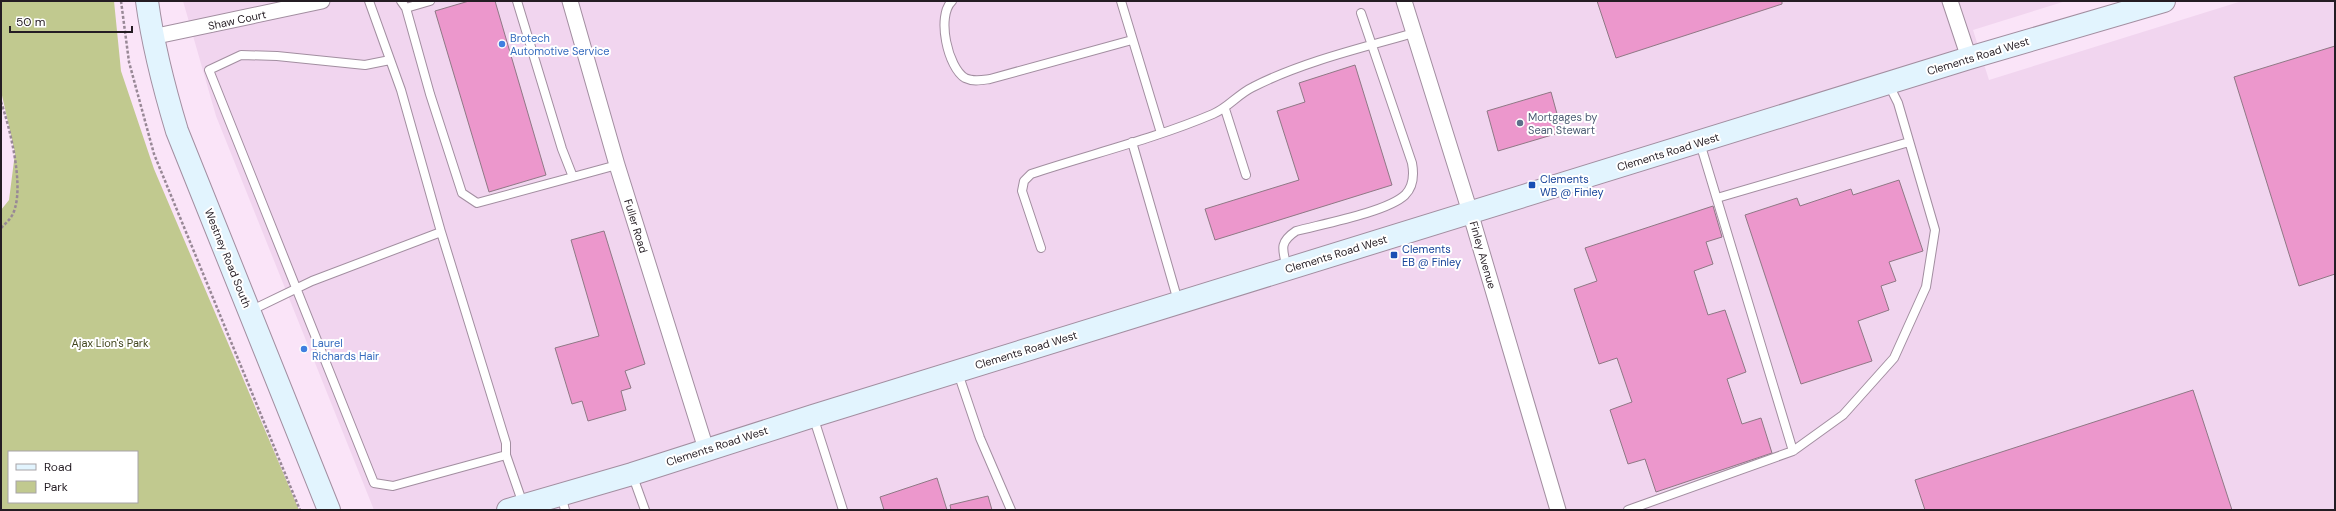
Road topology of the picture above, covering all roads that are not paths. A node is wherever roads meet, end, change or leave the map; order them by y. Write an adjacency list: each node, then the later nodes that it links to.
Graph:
1 (147, 1): 16 (street, Westney Road South)
2 (322, 1): 16 (street, Shaw Court)
3 (369, 1): 20 (lane)
4 (401, 1): 13 (lane)
5 (430, 1): 13 (lane)
6 (517, 1): 29 (lane)
7 (570, 1): 27 (street, Fuller Road)
8 (952, 1): 17 (lane)
9 (1121, 1): 17 (lane)
10 (1404, 1): 15 (street, Finley Avenue)
11 (1950, 1): 19 (street)
12 (2164, 1): 19 (street, Clements Road West)
13 (406, 8): 29 (lane)
14 (1360, 12): 18 (lane)
15 (1414, 33): 18 (lane); 31 (street, Finley Avenue)
16 (152, 37): 37 (street, Westney Road South)
17 (1132, 40): 23 (lane)
18 (1372, 46): 22 (lane); 34 (lane)
19 (1969, 58): 21 (street, Clements Road West)
20 (390, 60): 32 (lane); 35 (lane)
21 (1889, 85): 25 (street, Clements Road West); 26 (lane)
22 (1225, 109): 23 (lane); 28 (lane)
23 (1160, 133): 24 (lane)
24 (1132, 142): 33 (lane); 36 (lane)
25 (1700, 142): 30 (lane); 31 (street, Clements Road West)
26 (1909, 142): 30 (lane); 41 (lane)
27 (616, 165): 29 (lane); 40 (street, Fuller Road)
28 (1246, 175)
29 (573, 177)
30 (1717, 198): 41 (lane)
31 (1470, 212): 34 (street, Clements Road West); 50 (street, Finley Avenue)
32 (441, 232): 35 (lane); 42 (lane)
33 (1041, 248)
34 (1287, 269): 36 (street, Clements Road West)
35 (297, 288): 37 (lane); 42 (lane)
36 (1178, 302): 38 (street, Clements Road West)
37 (250, 312): 46 (street, Westney Road South)
38 (958, 372): 39 (street, Clements Road West); 49 (lane)
39 (813, 416): 40 (street, Clements Road West); 48 (lane)
40 (706, 449): 43 (street, Clements Road West)
41 (1793, 451): 51 (lane)
42 (506, 455): 45 (lane)
43 (632, 474): 44 (street, Clements Road West); 47 (lane)
44 (563, 502): 45 (street, Clements Road West)
45 (516, 508)
46 (329, 510)
47 (645, 510)
48 (843, 510)
49 (1011, 510)
50 (1558, 510)
51 (1628, 510)

